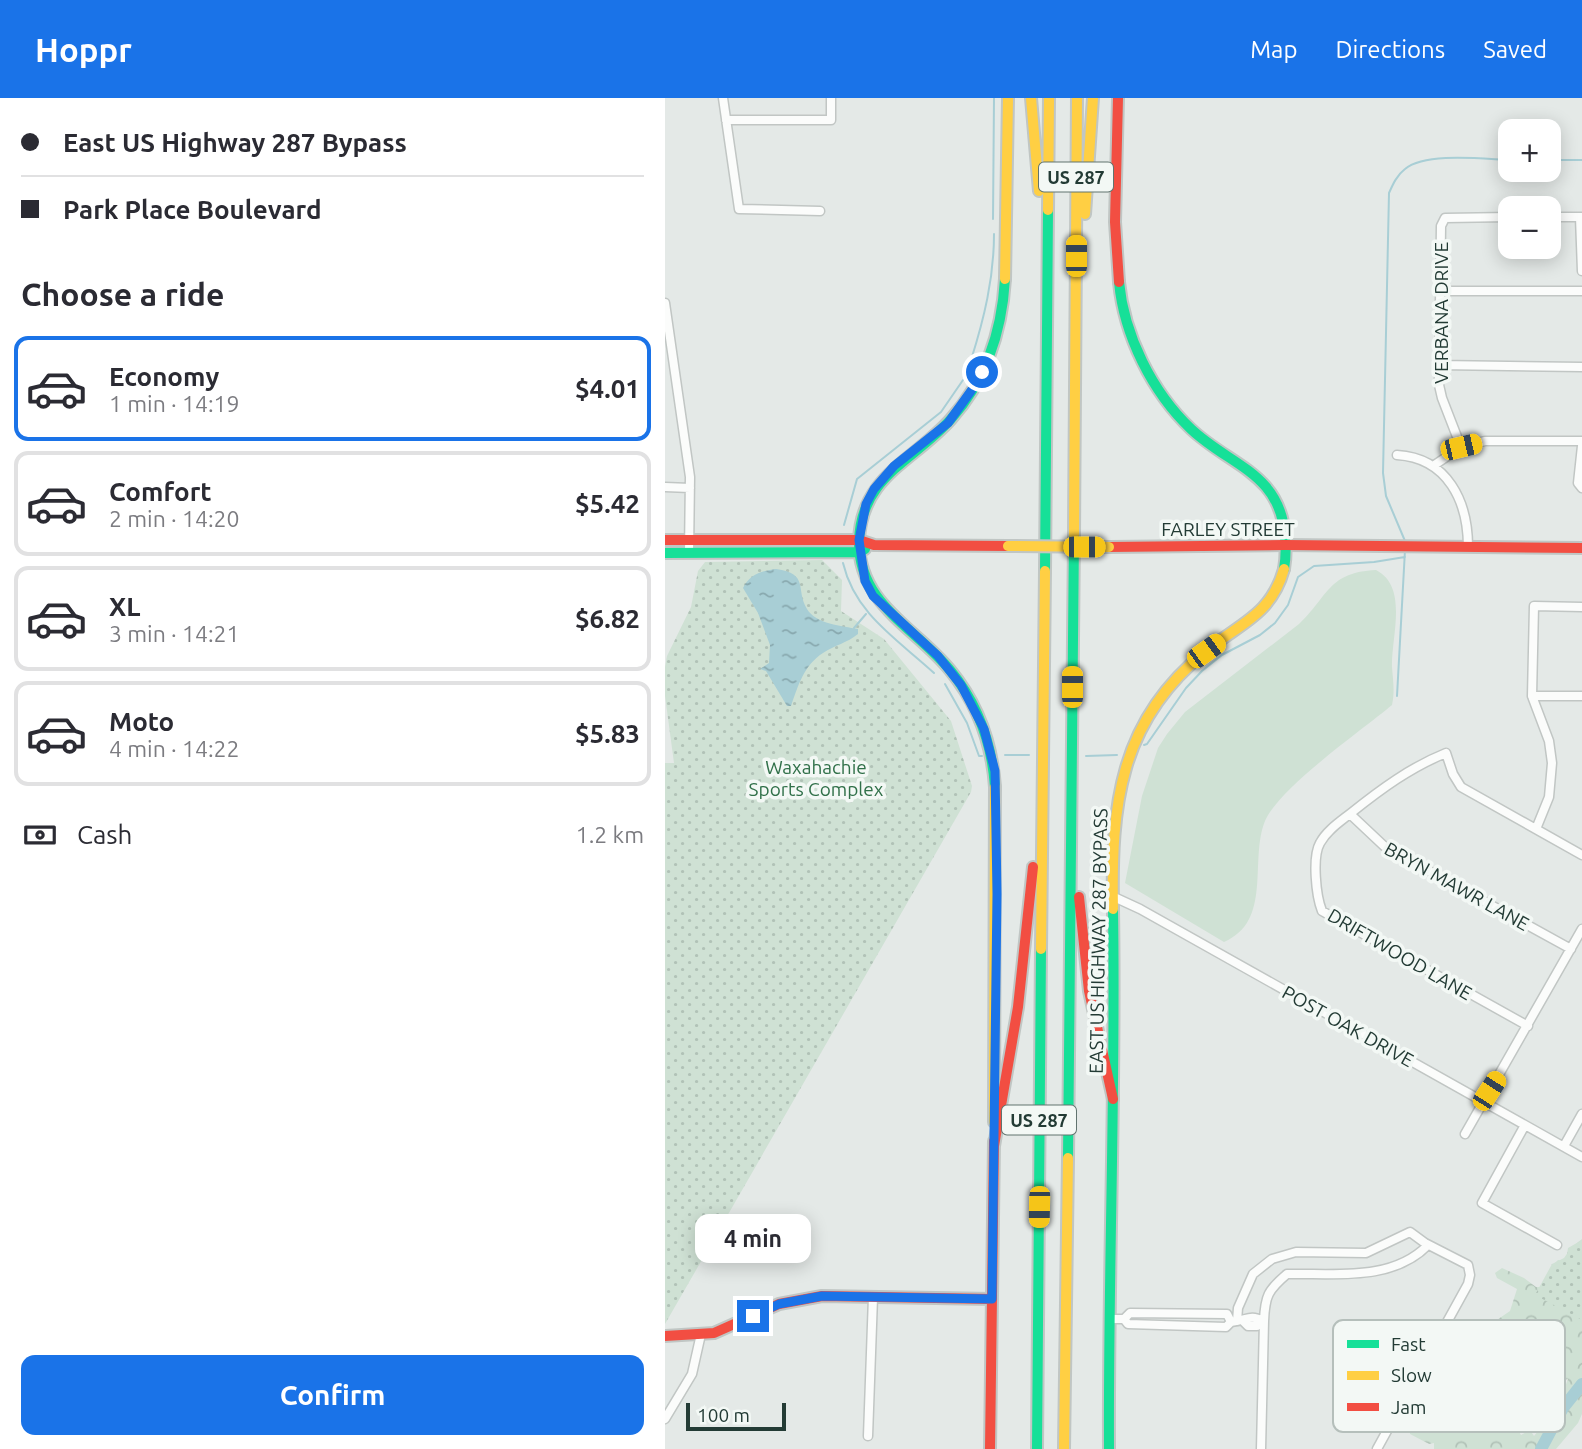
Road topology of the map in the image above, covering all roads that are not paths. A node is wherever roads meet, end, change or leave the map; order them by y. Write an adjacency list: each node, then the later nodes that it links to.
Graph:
1 (723, 98): 9 (street)
2 (831, 98): 9 (street)
3 (1008, 98): 32 (main road)
4 (1031, 98): 19 (main road)
5 (1049, 98): 19 (main road, US 287)
6 (1077, 98): 14 (main road, US 287)
7 (1093, 98): 14 (main road)
8 (1118, 98): 31 (main road, EAST US HIGHWAY 287 BYPASS)
9 (726, 120): 10 (street)
10 (820, 211)
11 (1498, 217): 16 (street, VERBANA DRIVE)
12 (1561, 217): 13 (street)
13 (1581, 217): 15 (street)
14 (1076, 256): 42 (main road, US 287)
15 (1582, 271)
16 (1442, 291): 17 (street); 20 (street, VERBANA DRIVE)
17 (1582, 291)
18 (665, 303): 27 (street)
19 (1046, 332): 40 (main road, US 287)
20 (1439, 365): 21 (street); 23 (street, VERBANA DRIVE)
21 (1582, 366)
22 (1582, 443): 23 (street); 28 (street)
23 (1461, 447): 25 (street)
24 (1397, 455): 25 (street)
25 (1433, 466): 33 (street)
26 (665, 487): 27 (street)
27 (690, 488): 30 (street)
28 (1581, 488)
29 (665, 540): 30 (main road)
30 (690, 540): 32 (main road); 36 (street)
31 (1285, 545): 32 (main road, FARLEY STREET, bridge); 33 (main road, FARLEY STREET); 45 (main road, EAST US HIGHWAY 287 BYPASS)
32 (859, 546): 36 (main road); 54 (main road)
33 (1468, 547): 34 (main road, FARLEY STREET)
34 (1582, 548)
35 (665, 553): 36 (main road)
36 (689, 553)
37 (1582, 607): 38 (street)
38 (1532, 696): 39 (street); 43 (street)
39 (1582, 696)
40 (1043, 790): 54 (main road); 72 (main road, US 287)
41 (1350, 814): 43 (street, DRIFTWOOD LANE); 47 (street, BRYN MAWR LANE); 48 (street, DRIFTWOOD LANE)
42 (1071, 825): 49 (main road); 73 (main road, US 287)
43 (1536, 829): 44 (street)
44 (1582, 855)
45 (1114, 897): 49 (main road, EAST US HIGHWAY 287 BYPASS); 50 (street, POST OAK DRIVE)
46 (1582, 929): 47 (street)
47 (1571, 949): 48 (street)
48 (1528, 1026): 50 (street)
49 (1113, 1099): 61 (main road, EAST US HIGHWAY 287 BYPASS)
50 (1483, 1101): 52 (street, POST OAK DRIVE); 53 (street)
51 (1582, 1114): 55 (street)
52 (1525, 1125): 55 (street, POST OAK DRIVE); 58 (street)
53 (1465, 1134)
54 (994, 1146): 60 (main road)
55 (1564, 1146): 56 (street, POST OAK DRIVE)
56 (1582, 1157)
57 (1428, 1245): 63 (street); 64 (street); 65 (street)
58 (1557, 1245)
59 (873, 1297): 60 (main road); 66 (main road); 70 (street)
60 (992, 1299): 71 (main road)
61 (1111, 1319): 62 (street); 74 (main road, EAST US HIGHWAY 287 BYPASS)
62 (1124, 1319): 64 (street); 64 (street)
63 (1448, 1320)
64 (1237, 1321): 65 (street)
65 (1263, 1321): 75 (street)
66 (701, 1334): 67 (main road); 68 (street)
67 (665, 1336)
68 (665, 1419)
69 (1386, 1432): 76 (street)
70 (868, 1436)
71 (990, 1449)
72 (1037, 1449)
73 (1065, 1449)
74 (1109, 1449)
75 (1261, 1449)
76 (1377, 1449)

